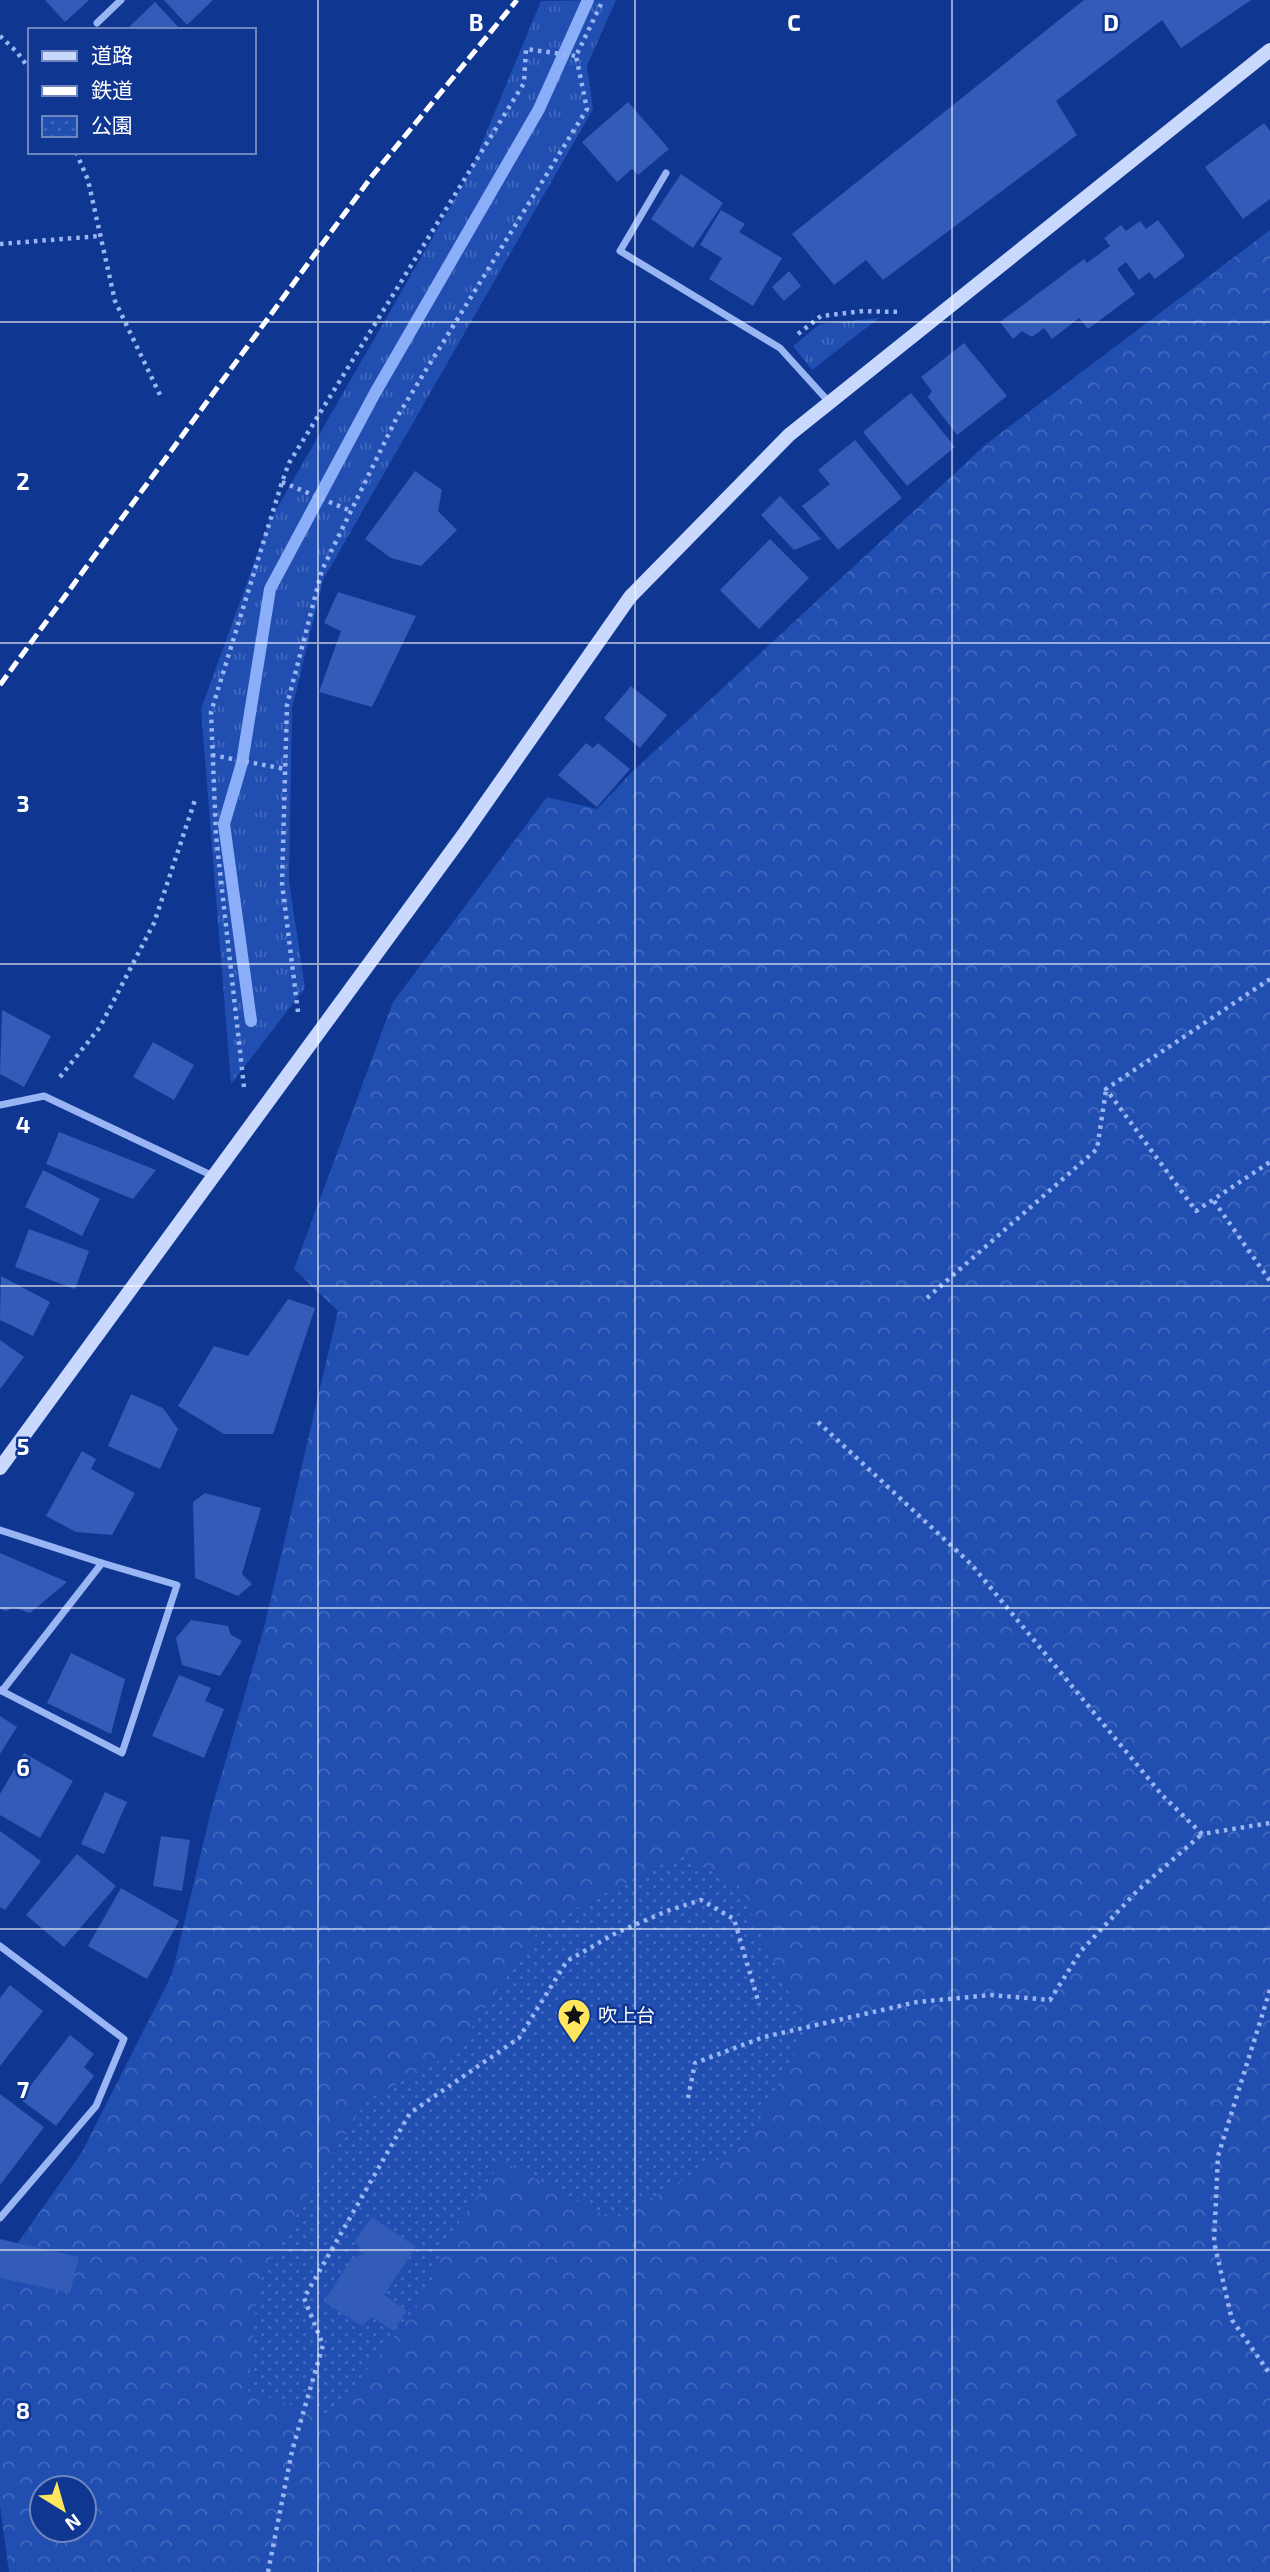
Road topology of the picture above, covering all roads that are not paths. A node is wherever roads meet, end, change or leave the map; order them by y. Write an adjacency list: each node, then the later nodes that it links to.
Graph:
1 (121, 0): 2 (street)
2 (97, 23)
3 (1270, 50): 5 (street)
4 (666, 173): 5 (street)
5 (830, 402): 7 (street)
6 (0, 1105): 7 (street)
7 (213, 1177): 8 (street)
8 (0, 1468)
9 (0, 1530): 10 (street)
10 (102, 1563): 11 (street); 11 (street)
11 (1, 1691)
12 (0, 1946): 13 (street)
13 (0, 2218)

